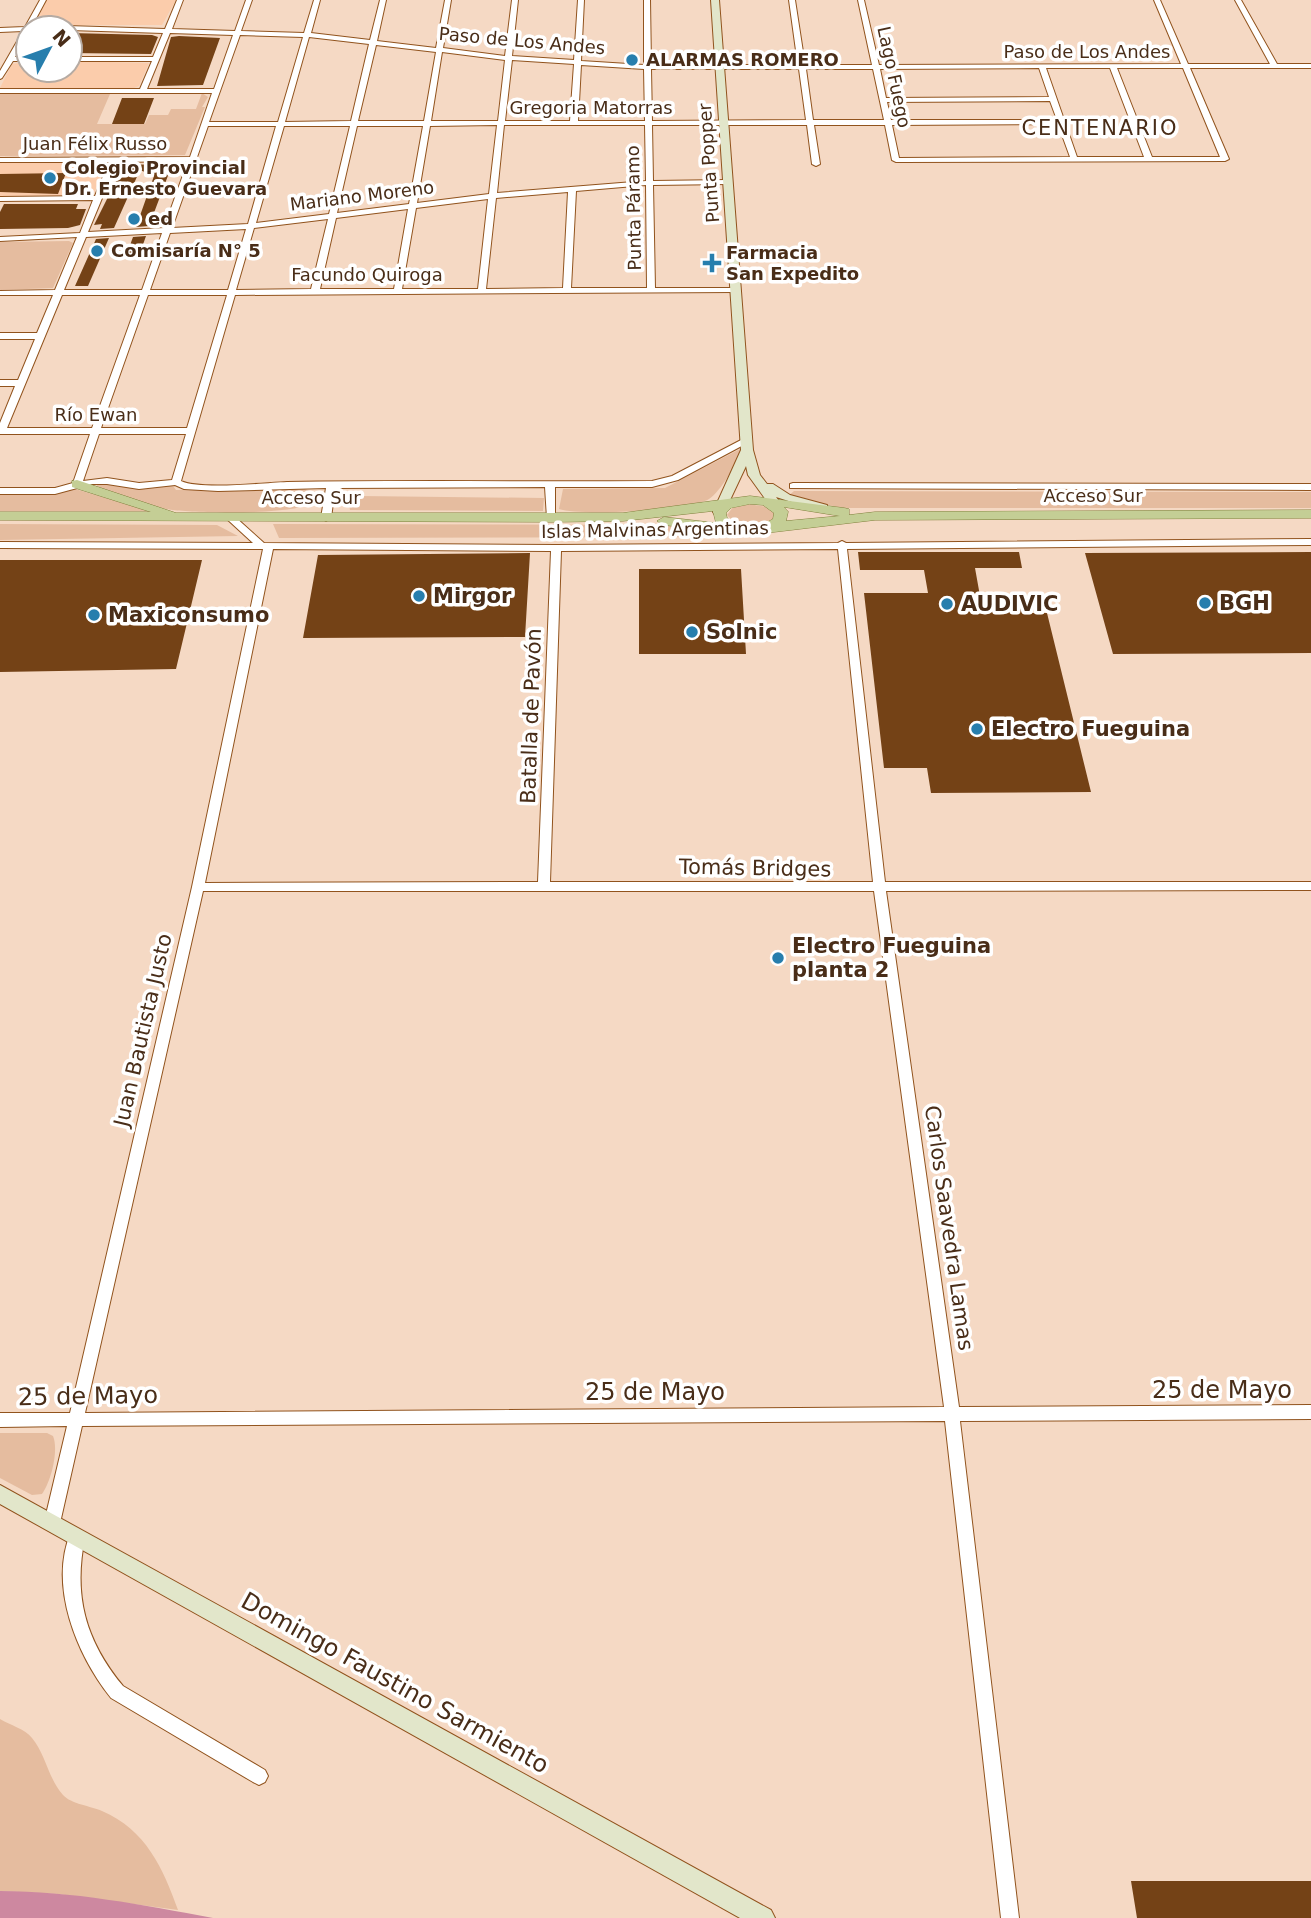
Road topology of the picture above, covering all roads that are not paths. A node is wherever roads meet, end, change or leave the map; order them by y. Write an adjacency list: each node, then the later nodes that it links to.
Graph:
1 (180, 0): 15 (street)
2 (249, 0): 16 (street)
3 (317, 0): 17 (street)
4 (383, 0): 18 (street)
5 (448, 0): 19 (street)
6 (515, 0): 21 (street)
7 (581, 0): 25 (street)
8 (648, 0): 28 (street, Punta Páramo)
9 (715, 0): 30 (street, Punta Popper)
10 (792, 0): 31 (street)
11 (861, 0): 32 (street, Lago Fuego)
12 (1157, 0): 29 (street)
13 (1238, 0): 26 (street)
14 (84, 28): 15 (street, Paso de Los Andes)
15 (168, 29): 16 (street, Paso de Los Andes); 24 (street)
16 (239, 31): 17 (street, Paso de Los Andes); 38 (street)
17 (307, 35): 18 (street, Paso de Los Andes); 48 (street)
18 (372, 41): 19 (street, Paso de Los Andes); 49 (street)
19 (441, 50): 21 (street, Paso de Los Andes); 50 (street)
20 (14, 54): 22 (street)
21 (509, 58): 25 (street, Paso de Los Andes); 51 (street)
22 (11, 59): 35 (street)
23 (84, 59): 24 (street)
24 (156, 59): 37 (street)
25 (578, 63): 28 (street, Paso de Los Andes); 44 (street)
26 (1274, 65): 27 (street, Paso de Los Andes); 29 (street, Paso de Los Andes)
27 (1311, 66)
28 (648, 67): 30 (street, Paso de Los Andes); 45 (street, Punta Páramo)
29 (1186, 67): 34 (street, Paso de Los Andes); 55 (street)
30 (720, 68): 31 (street, Paso de Los Andes); 46 (street, Punta Popper)
31 (801, 68): 32 (street, Paso de Los Andes); 41 (street)
32 (875, 68): 33 (street, Paso de Los Andes); 40 (street, Lago Fuego)
33 (1042, 68): 34 (street, Paso de Los Andes); 39 (street)
34 (1113, 68): 55 (street)
35 (0, 77)
36 (0, 91): 37 (street)
37 (143, 91): 38 (street)
38 (216, 92): 47 (street)
39 (1053, 99): 40 (street); 43 (street)
40 (882, 100): 42 (street, Lago Fuego)
41 (807, 122): 42 (street, Gregoria Matorras); 46 (street, Gregoria Matorras); 57 (street)
42 (887, 122): 43 (street, Gregoria Matorras); 54 (street, Lago Fuego)
43 (1061, 122): 54 (street)
44 (574, 123): 45 (street, Gregoria Matorras); 51 (street, Gregoria Matorras)
45 (649, 123): 46 (street, Gregoria Matorras); 59 (street, Punta Páramo)
46 (724, 123): 58 (street, Punta Popper)
47 (205, 124): 48 (street, Gregoria Matorras); 53 (street)
48 (280, 124): 49 (street, Gregoria Matorras); 66 (street)
49 (354, 124): 50 (street, Gregoria Matorras); 65 (street)
50 (428, 124): 51 (street, Gregoria Matorras); 64 (street)
51 (503, 124): 61 (street)
52 (114, 159): 53 (street, Juan Félix Russo); 56 (street, Juan Félix Russo); 63 (street)
53 (190, 159): 67 (street)
54 (1074, 159): 55 (street)
55 (1149, 159)
56 (0, 160)
57 (816, 164)
58 (727, 182): 59 (street, Mariano Moreno); 74 (street, Punta Popper)
59 (648, 183): 60 (street, Mariano Moreno); 70 (street, Punta Páramo)
60 (572, 188): 61 (street, Mariano Moreno); 73 (street)
61 (494, 196): 64 (street, Mariano Moreno); 72 (street)
62 (0, 198): 63 (street)
63 (98, 198): 68 (street)
64 (413, 205): 65 (street, Mariano Moreno); 71 (street)
65 (332, 216): 66 (street, Mariano Moreno); 75 (street)
66 (251, 226): 67 (street, Mariano Moreno); 76 (street)
67 (165, 233): 68 (street, Mariano Moreno); 79 (street)
68 (82, 237): 69 (street, Mariano Moreno); 78 (street)
69 (0, 239)
70 (651, 289): 73 (street, Facundo Quiroga); 74 (street, Facundo Quiroga)
71 (398, 290): 72 (street, Facundo Quiroga); 75 (street, Facundo Quiroga)
72 (482, 290): 73 (street, Facundo Quiroga)
73 (567, 290)
74 (735, 290): 87 (street, Punta Popper)
75 (315, 291): 76 (street, Facundo Quiroga)
76 (232, 292): 79 (street, Facundo Quiroga); 86 (street)
77 (0, 293): 78 (street, Facundo Quiroga)
78 (58, 293): 79 (street, Facundo Quiroga); 81 (street)
79 (144, 293): 85 (street)
80 (0, 336): 81 (street)
81 (40, 336): 83 (street)
82 (0, 383): 83 (street)
83 (21, 383): 84 (street)
84 (1, 431): 85 (street, Río Ewan)
85 (95, 431): 86 (street, Río Ewan); 90 (street)
86 (191, 431): 89 (street)
87 (746, 446): 88 (street, Punta Popper); 92 (street); 97 (street)
88 (754, 475): 96 (street, Punta Popper); 98 (street)
89 (176, 482): 90 (street); 91 (street)
90 (77, 484): 95 (street); 103 (main road)
91 (331, 486): 92 (street); 105 (street)
92 (550, 486): 106 (street)
93 (793, 486): 94 (street)
94 (1311, 487)
95 (0, 491)
96 (774, 504): 97 (main road, Acceso Sur); 98 (main road, Acceso Sur); 107 (main road)
97 (722, 507): 102 (main road, Acceso Sur); 108 (main road)
98 (835, 511): 101 (main road, Acceso Sur)
99 (1311, 514): 101 (main road, Acceso Sur)
100 (0, 516): 103 (main road, Acceso Sur)
101 (875, 516): 107 (main road, Acceso Sur)
102 (623, 517): 106 (main road, Acceso Sur); 108 (main road, Acceso Sur)
103 (184, 518): 104 (main road, Acceso Sur)
104 (231, 518): 105 (main road, Acceso Sur); 112 (street)
105 (326, 518): 106 (main road, Acceso Sur)
106 (552, 518)
107 (770, 527): 108 (main road, Acceso Sur)
108 (740, 530)
109 (1311, 542): 110 (street, Islas Malvinas Argentinas)
110 (842, 544): 113 (street, Islas Malvinas Argentinas); 117 (street, Carlos Saavedra Lamas)
111 (0, 545): 112 (street, Islas Malvinas Argentinas)
112 (265, 545): 113 (street, Islas Malvinas Argentinas); 116 (street, Juan Bautista Justo)
113 (556, 548): 114 (street, Batalla de Pavón)
114 (544, 885): 116 (street, Tomás Bridges); 117 (street, Tomás Bridges)
115 (1311, 886): 117 (street, Tomás Bridges)
116 (198, 887): 120 (street, Juan Bautista Justo)
117 (880, 888): 119 (street, Carlos Saavedra Lamas)
118 (1311, 1412): 119 (street, 25 de Mayo)
119 (952, 1413): 120 (street, 25 de Mayo); 127 (street, Carlos Saavedra Lamas)
120 (74, 1419): 121 (street, 25 de Mayo); 123 (street, Juan Bautista Justo)
121 (0, 1420)
122 (0, 1494): 123 (street, Domingo Faustino Sarmiento)
123 (52, 1523): 124 (street, Domingo Faustino Sarmiento)
124 (77, 1537): 125 (street); 126 (street, Domingo Faustino Sarmiento)
125 (259, 1776)
126 (763, 1918)
127 (1010, 1918)

